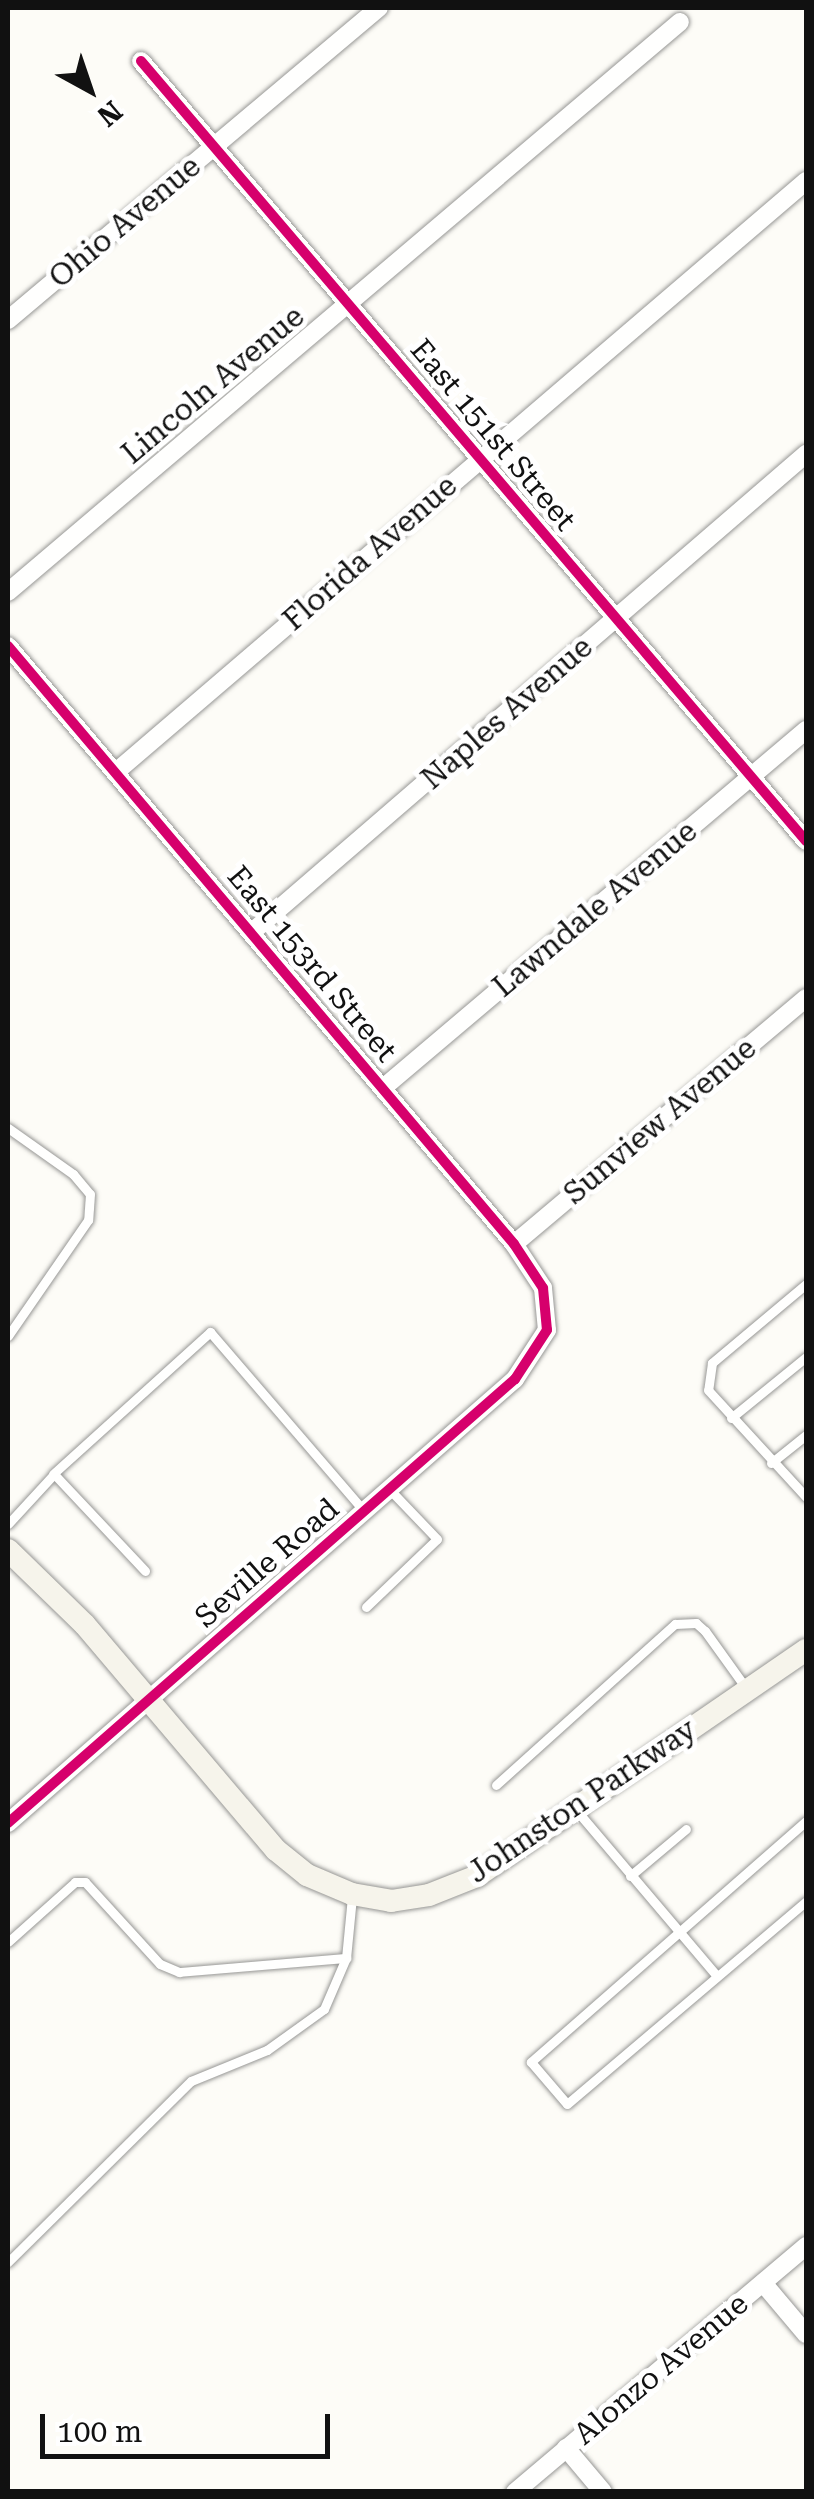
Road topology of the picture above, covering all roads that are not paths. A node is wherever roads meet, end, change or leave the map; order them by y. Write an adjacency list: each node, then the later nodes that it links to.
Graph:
1 (379, 8): 4 (street, Ohio Avenue)
2 (680, 22): 6 (street, Lincoln Avenue)
3 (141, 61): 4 (street, East 151st Street)
4 (214, 148): 6 (street, East 151st Street); 7 (street, Ohio Avenue)
5 (806, 182): 9 (street, Florida Avenue)
6 (349, 303): 9 (street, East 151st Street); 10 (street, Lincoln Avenue)
7 (8, 320)
8 (806, 454): 11 (street, Naples Avenue)
9 (479, 458): 11 (street, East 151st Street); 14 (street, Florida Avenue)
10 (8, 592)
11 (616, 618): 15 (street, East 151st Street); 17 (street, Naples Avenue)
12 (8, 646): 14 (street, East 153rd Street)
13 (806, 730): 15 (street, Lawndale Avenue)
14 (117, 771): 17 (street, East 153rd Street)
15 (751, 777): 16 (street, East 151st Street); 19 (street, Lawndale Avenue)
16 (806, 841)
17 (252, 932): 19 (street, East 153rd Street)
18 (806, 998): 21 (street, Sunview Avenue)
19 (382, 1088): 21 (street, East 153rd Street)
20 (8, 1128): 24 (lane)
21 (514, 1244): 23 (street, East 153rd Street)
22 (806, 1284): 26 (lane)
23 (548, 1330): 30 (street, Seville Road)
24 (8, 1336)
25 (806, 1357): 26 (lane)
26 (731, 1418): 28 (lane)
27 (806, 1435): 28 (lane)
28 (770, 1463): 31 (lane)
29 (53, 1474): 32 (lane); 33 (lane); 35 (lane)
30 (390, 1489): 32 (street, Seville Road); 36 (lane)
31 (806, 1497)
32 (364, 1511): 39 (street, Seville Road)
33 (8, 1524)
34 (8, 1550): 39 (street, Johnston Parkway)
35 (145, 1571)
36 (366, 1607)
37 (806, 1650): 38 (street, Johnston Parkway)
38 (748, 1690): 40 (lane); 41 (street, Johnston Parkway)
39 (150, 1700): 43 (street, Seville Road); 46 (street, Johnston Parkway)
40 (496, 1785)
41 (575, 1809): 45 (lane); 46 (street, Johnston Parkway)
42 (806, 1821): 48 (lane)
43 (8, 1823)
44 (686, 1829): 45 (lane)
45 (630, 1876): 48 (lane)
46 (352, 1894): 50 (lane)
47 (806, 1901): 51 (lane)
48 (679, 1932): 51 (lane); 51 (lane)
49 (8, 1942): 50 (lane)
50 (346, 1958): 53 (lane)
51 (717, 1976)
52 (806, 2246): 54 (street, Alonzo Avenue)
53 (8, 2262)
54 (763, 2283): 55 (street); 56 (street, Alonzo Avenue)
55 (806, 2334)
56 (566, 2448): 57 (street, Alonzo Avenue); 58 (street)
57 (515, 2492)
58 (603, 2492)

